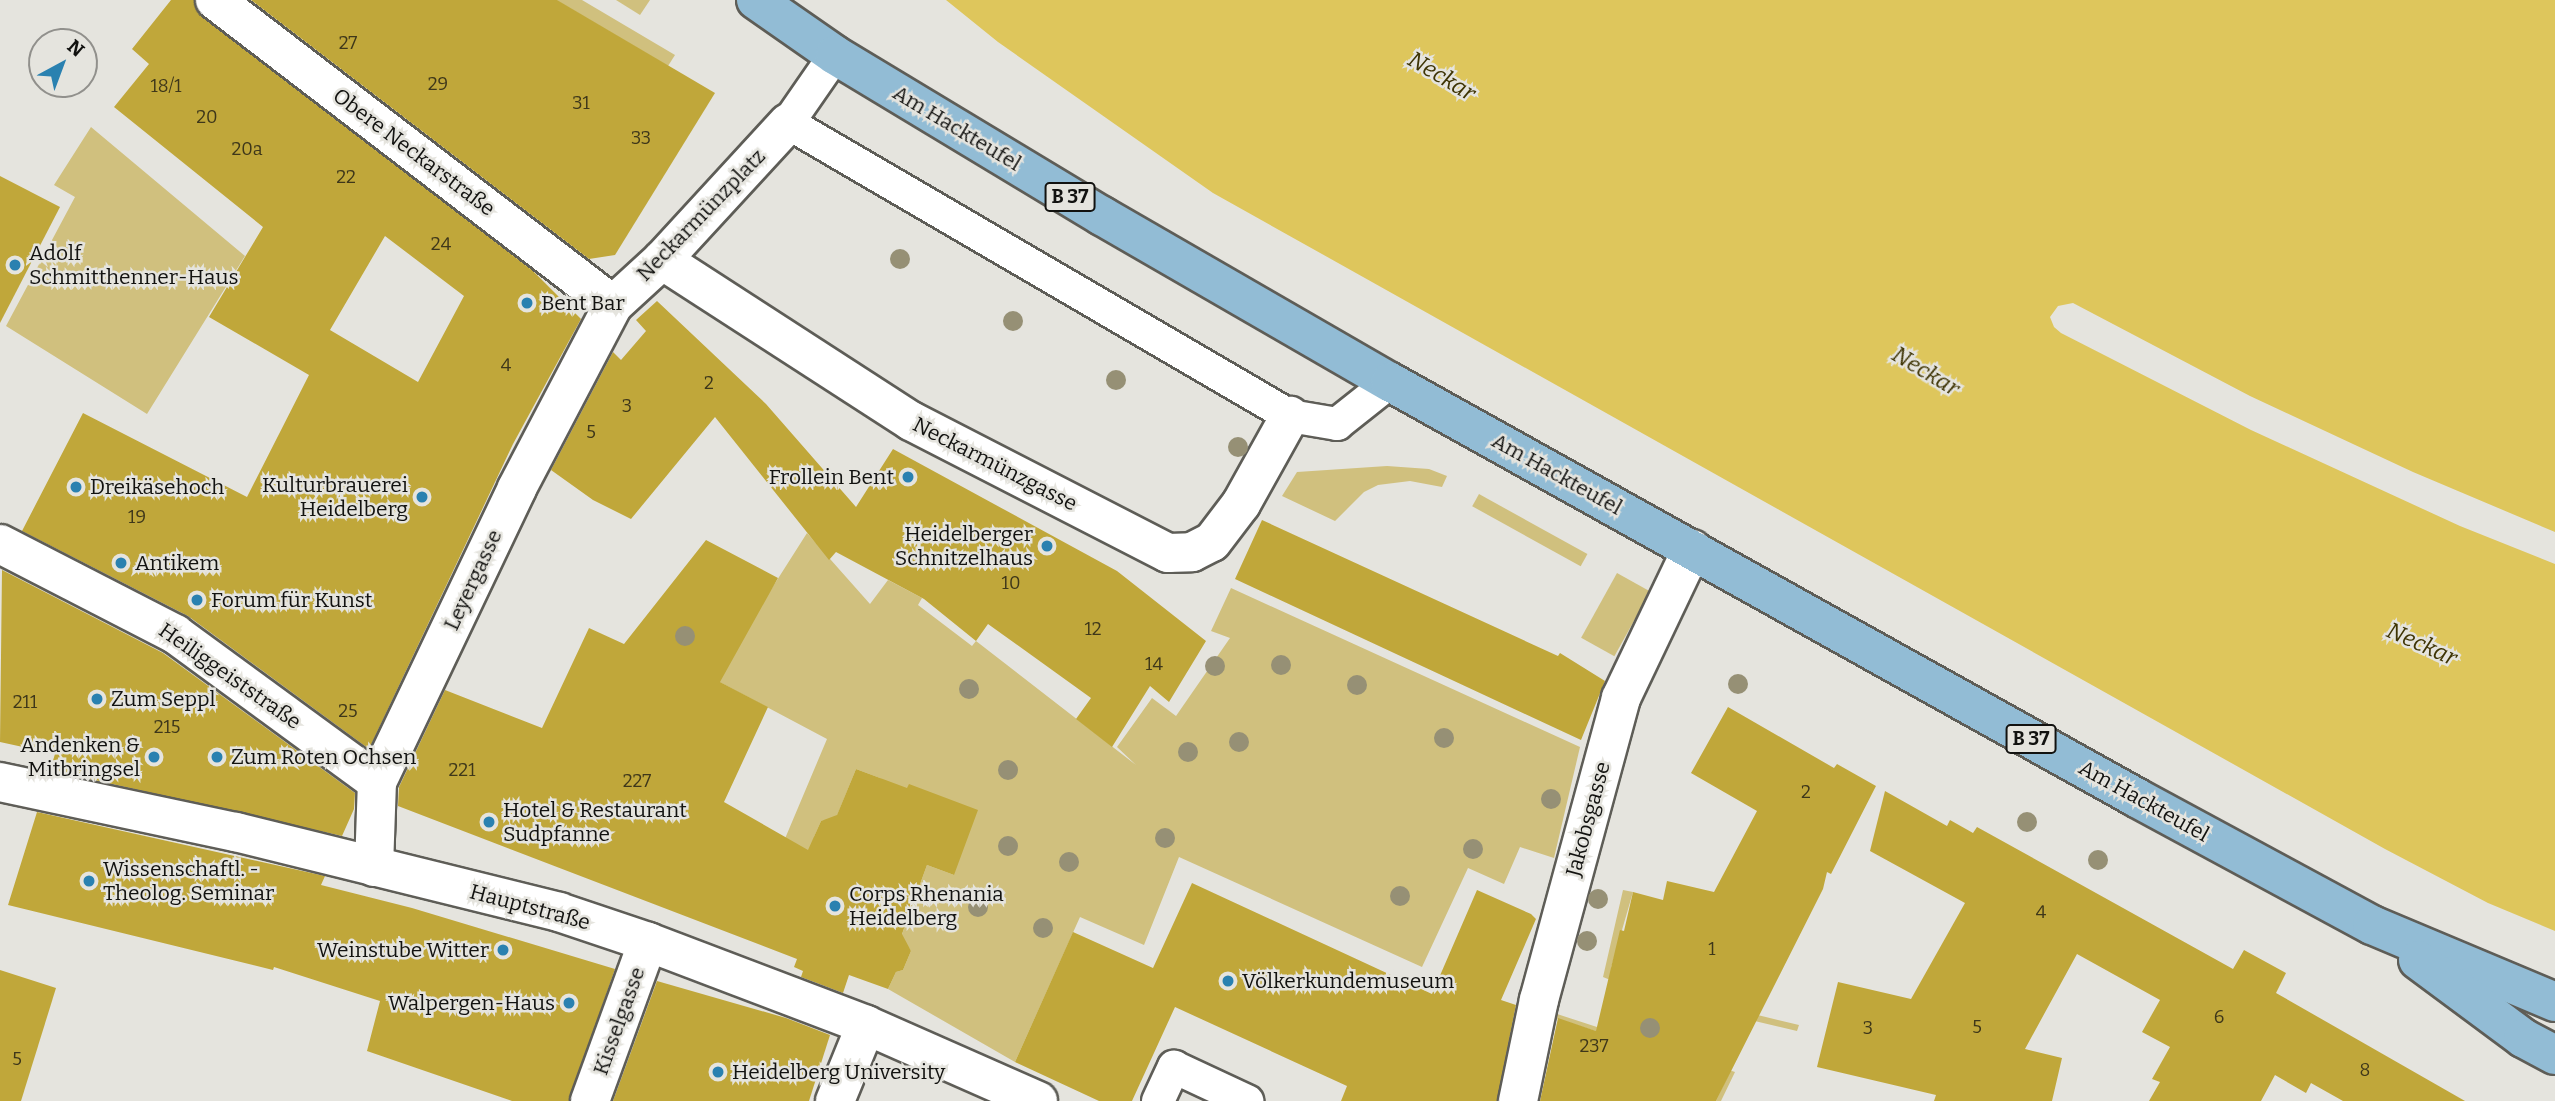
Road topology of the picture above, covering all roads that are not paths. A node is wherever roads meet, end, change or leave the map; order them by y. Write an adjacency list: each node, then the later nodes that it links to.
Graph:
1 (215, 0): 6 (street, Obere Neckarstraße)
2 (756, 0): 3 (main road, Am Hackteufel / B 37)
3 (835, 55): 4 (lane); 7 (main road, Am Hackteufel / B 37)
4 (788, 123): 5 (street, Neckarmünzplatz); 8 (lane)
5 (662, 260): 6 (street, Neckarmünzplatz); 8 (street, Neckarmünzgasse)
6 (613, 304): 12 (street, Leyergasse)
7 (1390, 382): 8 (lane); 10 (main road, Am Hackteufel / B 37)
8 (1290, 416)
9 (0, 544): 12 (street, Heiliggeiststraße)
10 (1692, 549): 14 (main road, Am Hackteufel / B 37); 24 (street, Jakobsgasse)
11 (0, 782): 13 (street, Hauptstraße)
12 (377, 782): 13 (street, Leyergasse)
13 (374, 867): 15 (street, Hauptstraße)
14 (2372, 925): 16 (main road, Am Hackteufel / B 37); 18 (main road, Am Hackteufel / B 37)
15 (648, 942): 17 (street, Hauptstraße); 20 (street, Kisselgasse)
16 (2555, 1002)
17 (866, 1025): 19 (street); 21 (street, Hauptstraße)
18 (2555, 1055)
19 (842, 1085)
20 (590, 1101)
21 (1038, 1101)
22 (1158, 1101): 23 (lane)
23 (1247, 1101)
24 (1518, 1101)

